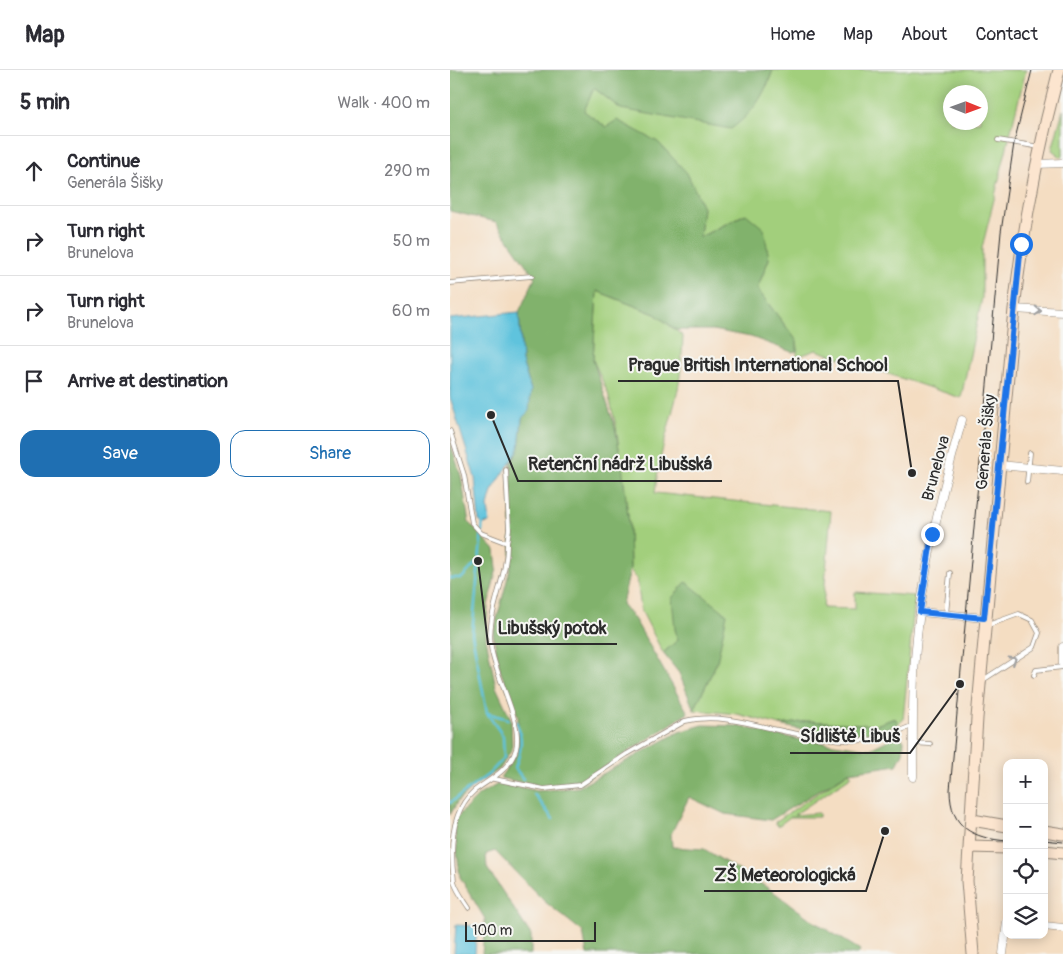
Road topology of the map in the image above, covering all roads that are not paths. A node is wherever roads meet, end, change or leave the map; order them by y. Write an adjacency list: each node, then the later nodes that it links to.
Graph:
1 (1060, 70): 3 (main road, Generála Šišky)
2 (998, 140): 3 (lane)
3 (1040, 147): 5 (main road, Generála Šišky)
4 (1063, 163): 5 (street)
5 (1036, 164): 8 (main road, Generála Šišky)
6 (532, 276): 7 (lane)
7 (450, 283)
8 (1014, 309): 9 (street, one-way to 9); 13 (main road, Generála Šišky)
9 (1063, 312)
10 (962, 420): 20 (street, Brunelova)
11 (450, 431): 18 (lane)
12 (1030, 453): 14 (lane)
13 (999, 465): 14 (street); 22 (main road, Generála Šišky)
14 (1029, 468): 16 (street); 17 (lane)
15 (506, 470): 18 (lane)
16 (1063, 470)
17 (1027, 482)
18 (507, 543): 31 (lane)
19 (950, 573): 21 (lane)
20 (920, 612): 21 (street); 27 (street, Brunelova)
21 (946, 614): 22 (street)
22 (984, 622): 26 (main road, Generála Šišky); 26 (lane, one-way to 22)
23 (1063, 647): 24 (street)
24 (1063, 665): 25 (lane)
25 (1034, 675)
26 (980, 683): 32 (main road, Generála Šišky)
27 (914, 725): 28 (street, Brunelova); 31 (lane)
28 (913, 743): 29 (lane); 30 (street, Brunelova)
29 (930, 744)
30 (913, 777)
31 (494, 779): 40 (lane)
32 (972, 820): 33 (main road); 36 (main road, Generála Šišky)
33 (1003, 825)
34 (1048, 832): 35 (main road)
35 (1063, 834)
36 (970, 847): 37 (main road); 44 (main road, Generála Šišky)
37 (1003, 848)
38 (1048, 851): 39 (main road)
39 (1063, 853)
40 (469, 908)
41 (1048, 926): 42 (street)
42 (1063, 928)
43 (1004, 939): 45 (street)
44 (973, 954)
45 (1003, 954)

